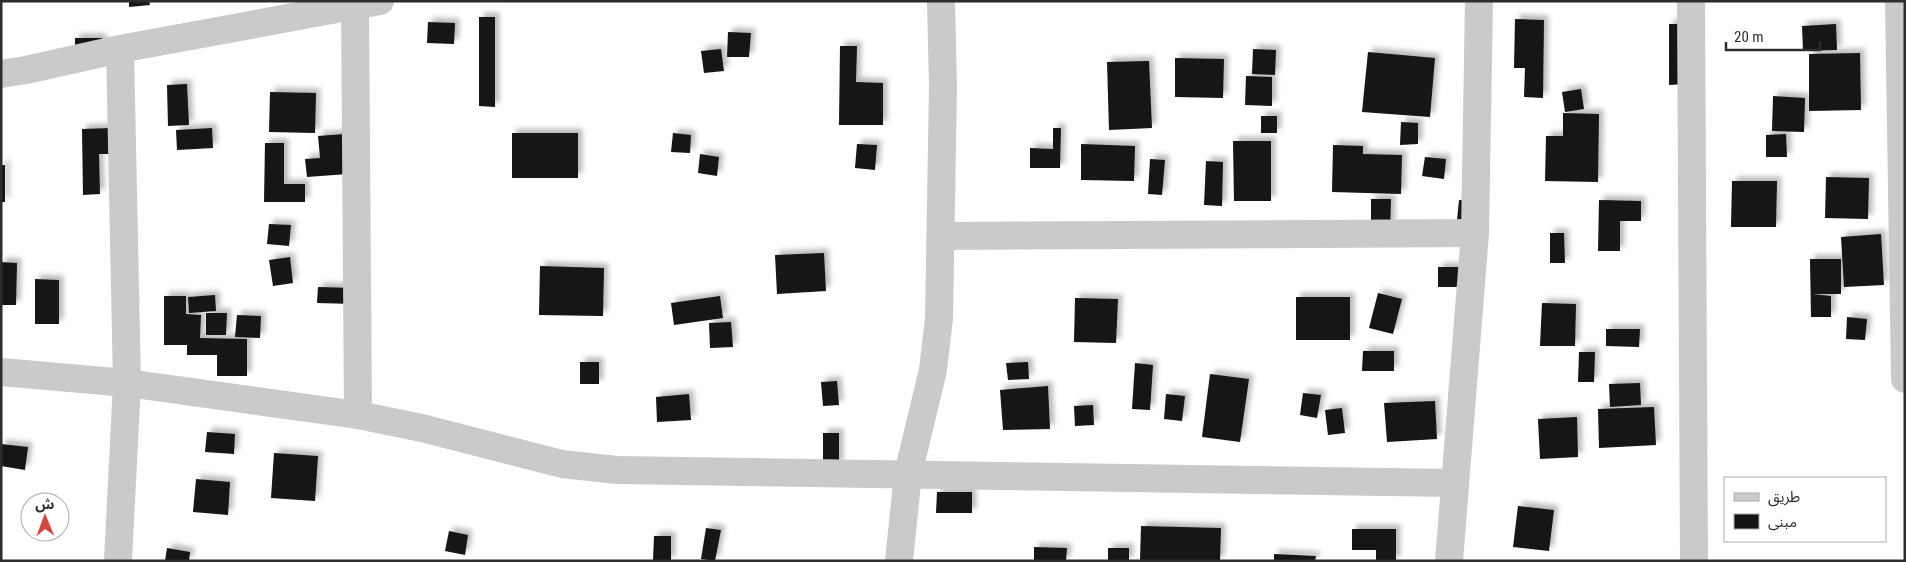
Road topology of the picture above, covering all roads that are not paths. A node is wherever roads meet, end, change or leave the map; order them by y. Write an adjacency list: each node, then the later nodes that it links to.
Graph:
1 (941, 1): 9 (street)
2 (1480, 1): 8 (street)
3 (1691, 1): 20 (street)
4 (1899, 1): 10 (street)
5 (367, 3): 6 (street); 14 (street)
6 (120, 49): 7 (street); 13 (street)
7 (1, 74)
8 (1475, 233): 9 (street); 16 (street)
9 (941, 236): 15 (street)
10 (1904, 269): 12 (street)
11 (1, 372): 13 (street)
12 (1905, 379)
13 (127, 383): 14 (street); 17 (street)
14 (358, 415): 15 (street)
15 (908, 474): 16 (street); 18 (street)
16 (1454, 483): 19 (street)
17 (118, 561)
18 (899, 561)
19 (1449, 561)
20 (1694, 561)

